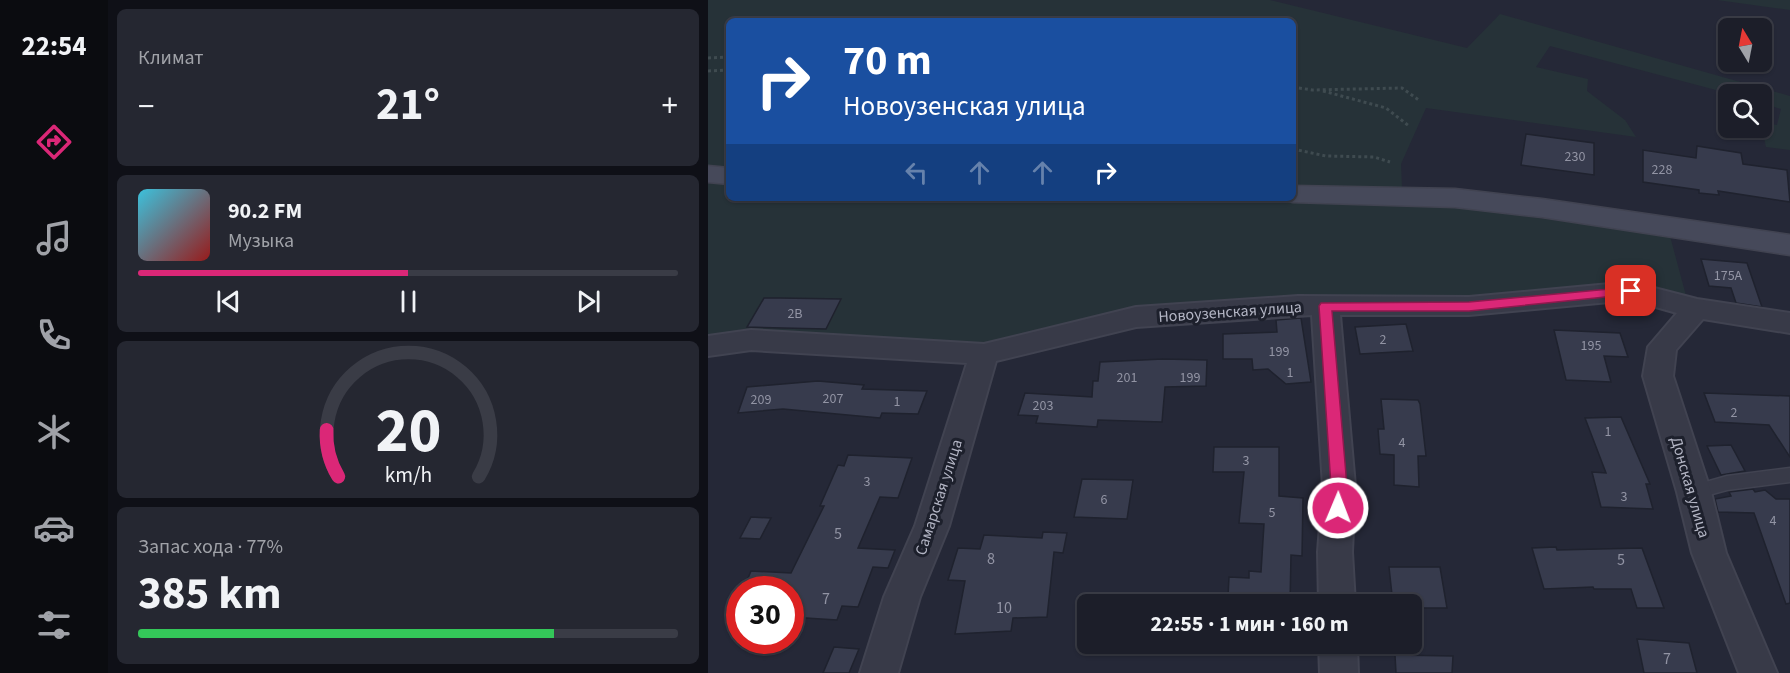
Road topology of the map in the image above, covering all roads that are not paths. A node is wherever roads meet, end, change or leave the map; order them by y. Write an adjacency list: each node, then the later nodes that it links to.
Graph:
1 (708, 174): 2 (main road)
2 (726, 176)
3 (1296, 194): 4 (main road)
4 (1790, 245)
5 (1325, 306): 6 (street, Новоузенская улица); 9 (street, Новоузенская улица); 12 (street)
6 (1697, 309): 7 (street, Новоузенская улица); 11 (street, Донская улица)
7 (1790, 323)
8 (708, 346): 9 (street, Новоузенская улица)
9 (984, 354): 14 (street, Самарская улица)
10 (1790, 475): 11 (lane)
11 (1694, 492): 16 (street, Донская улица)
12 (1337, 594)
13 (1338, 654): 15 (street)
14 (879, 673)
15 (1339, 673)
16 (1758, 673)

